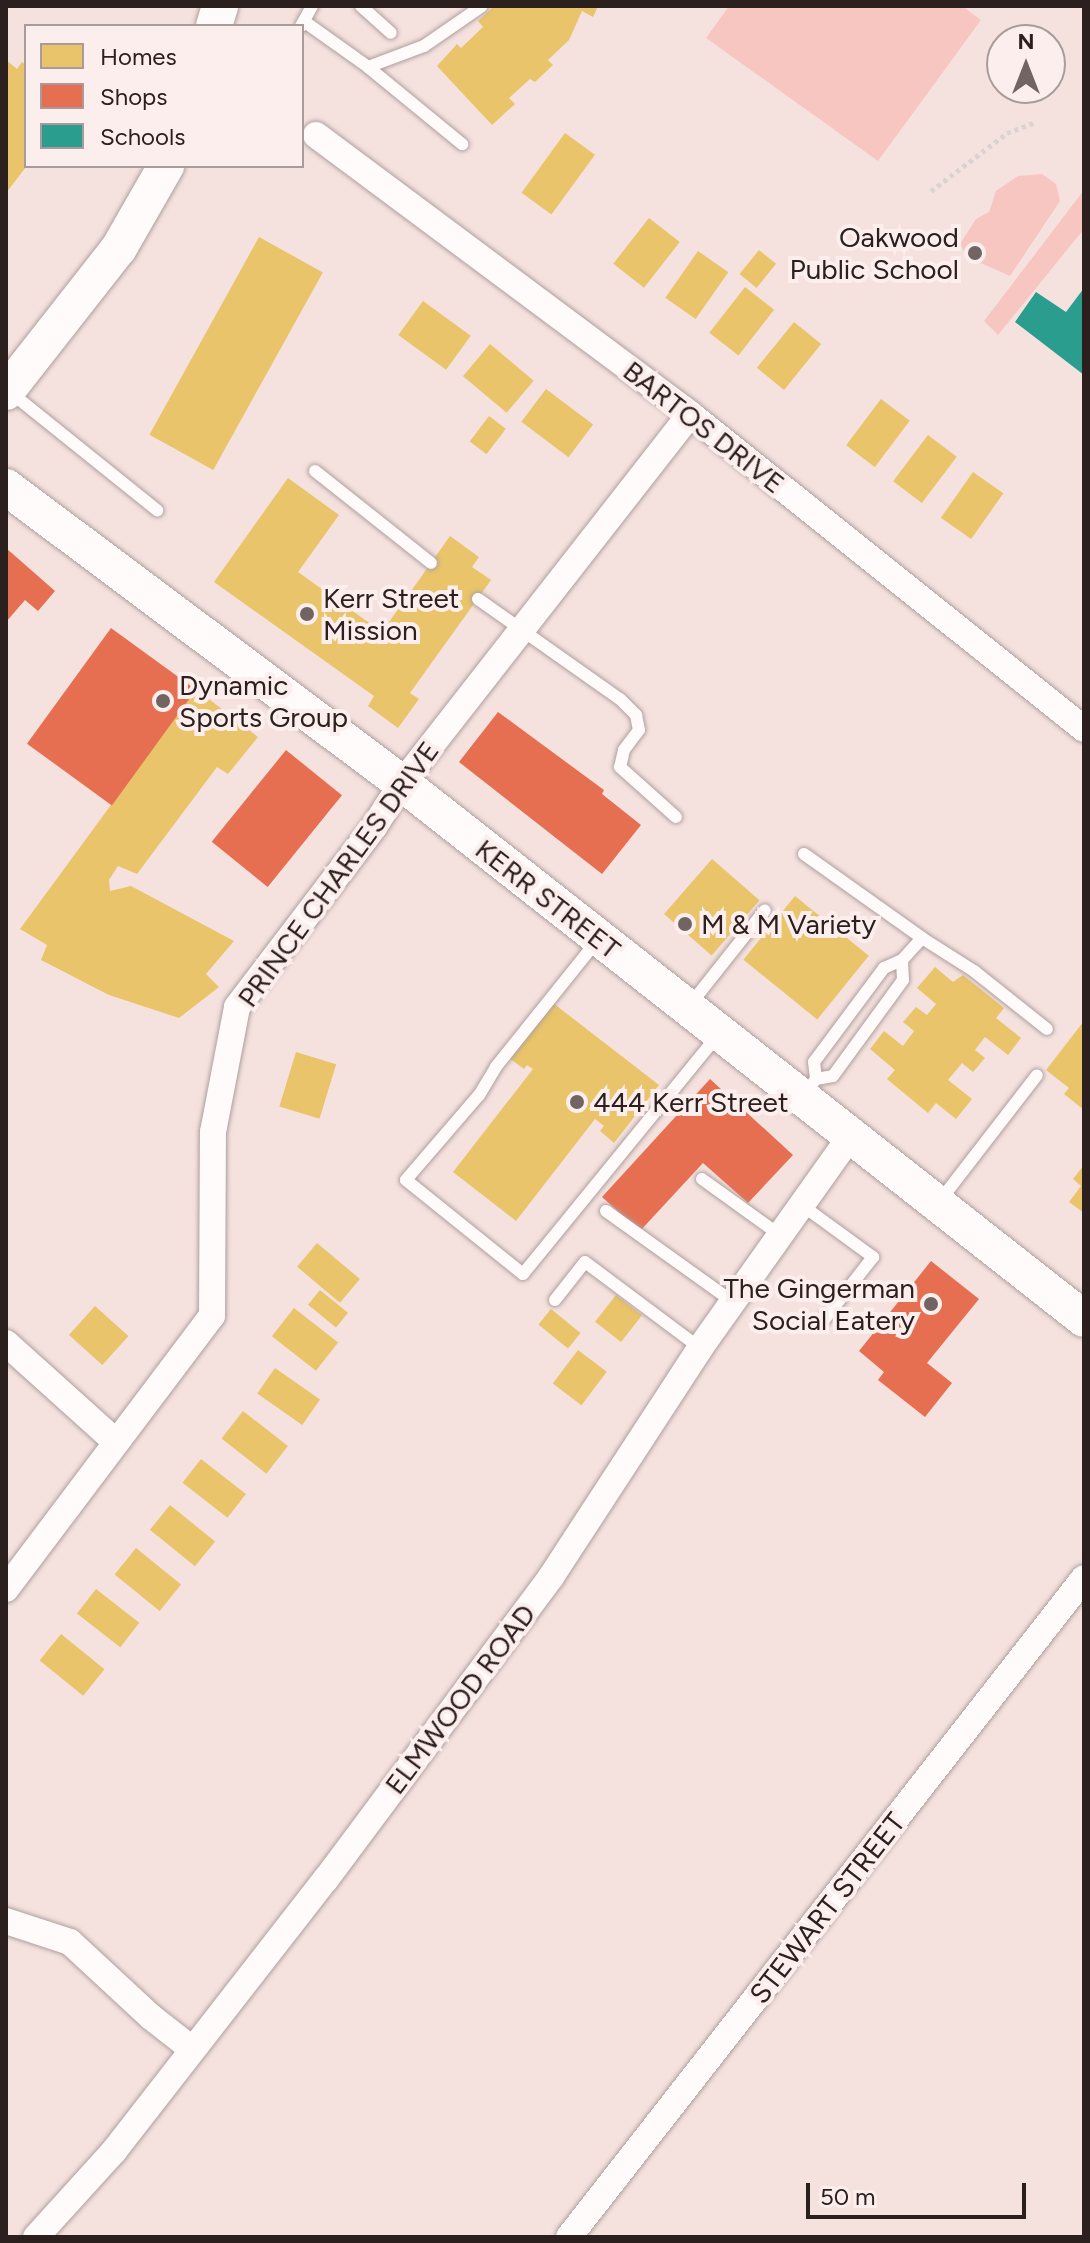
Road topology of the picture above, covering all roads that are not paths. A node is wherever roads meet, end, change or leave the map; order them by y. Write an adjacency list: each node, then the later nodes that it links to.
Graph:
1 (312, 6): 4 (lane)
2 (361, 6): 6 (lane)
3 (482, 6): 7 (lane)
4 (303, 24)
5 (304, 25): 7 (lane)
6 (391, 33)
7 (368, 67): 9 (lane)
8 (316, 135): 12 (street, BARTOS DRIVE)
9 (462, 144)
10 (165, 168): 11 (main road)
11 (7, 391): 15 (lane)
12 (690, 414): 18 (street, PRINCE CHARLES DRIVE); 19 (street, BARTOS DRIVE)
13 (315, 471): 16 (lane)
14 (6, 487): 20 (main road, KERR STREET)
15 (157, 510)
16 (431, 563)
17 (478, 599): 18 (lane)
18 (521, 630): 20 (street, PRINCE CHARLES DRIVE); 21 (lane)
19 (1084, 729)
20 (402, 783): 25 (main road, KERR STREET); 44 (street, PRINCE CHARLES DRIVE)
21 (676, 817)
22 (804, 854): 24 (lane)
23 (765, 910): 27 (lane)
24 (922, 938): 26 (lane); 28 (lane)
25 (599, 939): 27 (main road, KERR STREET); 29 (lane)
26 (902, 960): 31 (lane); 31 (lane)
27 (687, 1008): 29 (main road, KERR STREET)
28 (1047, 1029)
29 (719, 1033): 31 (main road, KERR STREET)
30 (1037, 1075): 34 (lane)
31 (809, 1088): 32 (main road, KERR STREET)
32 (850, 1137): 34 (main road, KERR STREET); 35 (street, ELMWOOD ROAD)
33 (702, 1179): 37 (lane)
34 (937, 1204): 40 (main road, KERR STREET)
35 (803, 1206): 37 (street, ELMWOOD ROAD); 41 (lane)
36 (606, 1211): 39 (lane)
37 (781, 1236): 39 (street, ELMWOOD ROAD)
38 (555, 1300): 43 (lane)
39 (733, 1302): 43 (street, ELMWOOD ROAD)
40 (1084, 1319)
41 (824, 1320)
42 (6, 1343): 44 (street)
43 (700, 1348): 48 (street, ELMWOOD ROAD)
44 (116, 1442): 46 (street, PRINCE CHARLES DRIVE)
45 (1084, 1578): 49 (street, STEWART STREET)
46 (6, 1589)
47 (6, 1921): 48 (street)
48 (192, 2049): 50 (street, ELMWOOD ROAD)
49 (585, 2230)
50 (36, 2237)

